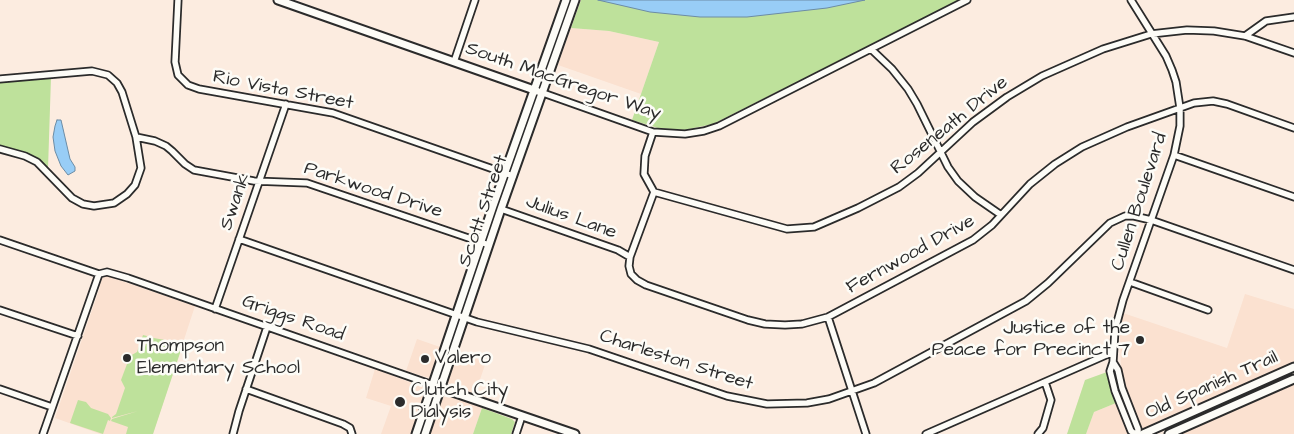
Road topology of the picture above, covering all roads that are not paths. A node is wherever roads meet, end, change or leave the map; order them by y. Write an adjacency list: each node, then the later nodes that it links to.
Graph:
1 (178, 0): 17 (street, Rio Vista Street)
2 (278, 0): 13 (main road, South MacGregor Way)
3 (475, 0): 13 (street)
4 (566, 0): 15 (main road, Scott Street)
5 (575, 0): 16 (main road, Scott Street)
6 (967, 0): 11 (street, South MacGregor Way)
7 (1130, 0): 9 (street, Cullen Boulevard)
8 (1294, 17): 10 (street)
9 (1151, 34): 10 (street, Roseneath Drive); 18 (street, Cullen Boulevard); 23 (street, Roseneath Drive)
10 (1245, 36): 12 (street, Roseneath Drive)
11 (871, 49): 20 (street, South MacGregor Way); 23 (street)
12 (1294, 53)
13 (454, 62): 15 (main road, South MacGregor Way)
14 (0, 79): 21 (street)
15 (534, 90): 16 (main road, South MacGregor Way); 25 (main road, Scott Street)
16 (543, 93): 20 (street, South MacGregor Way); 26 (main road, Scott Street)
17 (286, 104): 25 (street, Rio Vista Street); 27 (street, Swank)
18 (1180, 108): 19 (street, Fernwood Drive); 24 (street, Cullen Boulevard); 31 (street, Fernwood Drive)
19 (1294, 128)
20 (653, 132): 28 (street)
21 (136, 136): 22 (street); 27 (street, Parkwood Drive)
22 (0, 149)
23 (941, 152): 28 (street, Roseneath Drive); 31 (street)
24 (1174, 154): 29 (street); 32 (street, Cullen Boulevard)
25 (504, 173): 26 (street, Rio Vista Street); 35 (main road, Scott Street)
26 (513, 176): 30 (main road, Scott Street)
27 (259, 181): 33 (street, Swank); 35 (street, Parkwood Drive)
28 (654, 192): 37 (street)
29 (1294, 197)
30 (501, 209): 36 (main road, Scott Street); 37 (street, Julius Lane)
31 (1001, 215): 46 (street, Fernwood Drive)
32 (1151, 220): 38 (street, Charleston Street); 40 (street, Cullen Boulevard); 58 (street, Charleston Street)
33 (240, 239): 41 (street, Swank); 44 (street, Charleston Street)
34 (0, 240): 39 (street, Griggs Road)
35 (481, 242): 36 (street, Parkwood Drive); 44 (main road, Scott Street)
36 (489, 245): 45 (main road, Scott Street)
37 (630, 257): 46 (street, Fernwood Drive)
38 (1294, 270)
39 (99, 274): 41 (street, Griggs Road); 48 (street)
40 (1130, 282): 43 (street); 49 (street, Cullen Boulevard)
41 (214, 309): 47 (street, Griggs Road)
42 (0, 310): 48 (street)
43 (1208, 310)
44 (456, 314): 45 (street, Charleston Street); 54 (main road, Scott Street)
45 (465, 317): 56 (main road, Scott Street); 58 (street, Charleston Street)
46 (828, 317): 58 (street)
47 (267, 327): 54 (street, Griggs Road); 57 (street)
48 (78, 336): 60 (street)
49 (1113, 352): 52 (street); 74 (street, Cullen Boulevard)
50 (1294, 367): 53 (main road, Old Spanish Trail)
51 (1294, 379): 59 (main road, Old Spanish Trail)
52 (1045, 382): 72 (street); 73 (street)
53 (1259, 382): 59 (main road); 61 (main road, Old Spanish Trail)
54 (433, 385): 56 (main road, Griggs Road); 67 (main road, Scott Street)
55 (0, 388): 60 (street)
56 (442, 388): 62 (main road, Griggs Road); 68 (main road, Scott Street)
57 (246, 389): 65 (street); 66 (street)
58 (853, 392): 71 (street)
59 (1263, 393): 63 (main road, Old Spanish Trail)
60 (52, 407): 64 (street)
61 (1199, 409): 63 (main road); 75 (main road, Old Spanish Trail)
62 (522, 416): 69 (street); 70 (main road, Griggs Road)
63 (1203, 419): 76 (main road, Old Spanish Trail)
64 (43, 434)
65 (233, 434)
66 (352, 434)
67 (416, 434)
68 (425, 434)
69 (516, 434)
70 (575, 434)
71 (866, 434)
72 (926, 434)
73 (1038, 434)
74 (1136, 434)
75 (1142, 434)
76 (1169, 434)

